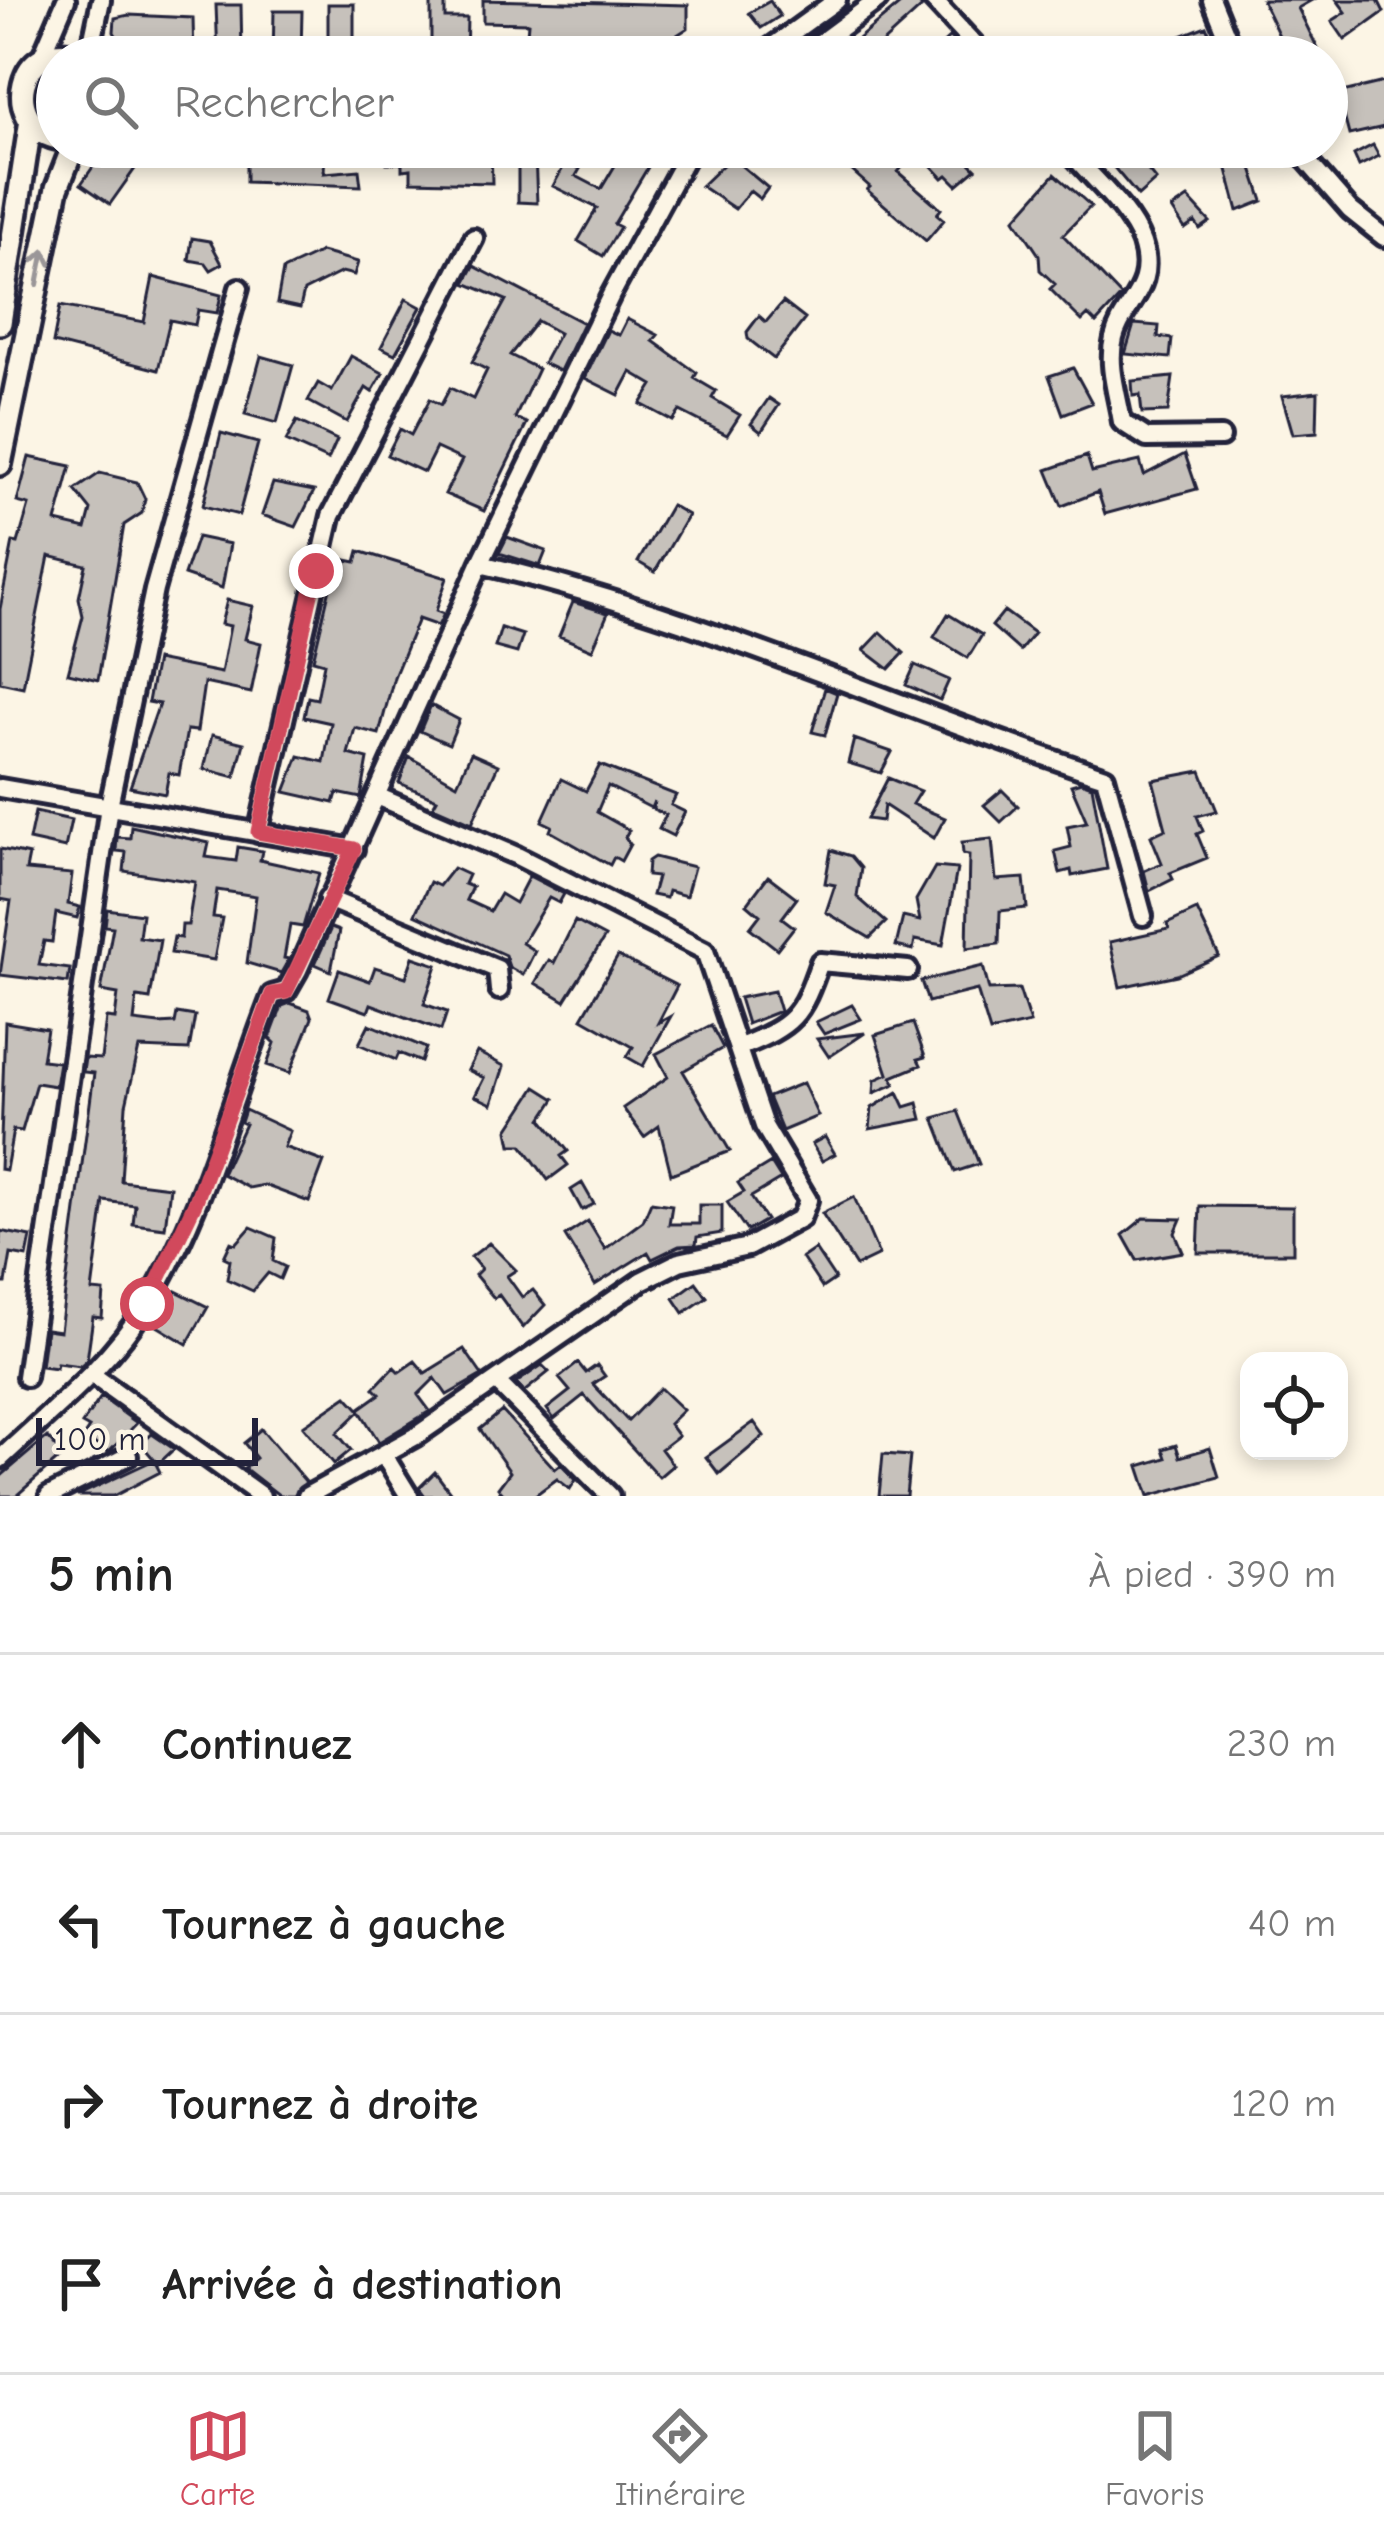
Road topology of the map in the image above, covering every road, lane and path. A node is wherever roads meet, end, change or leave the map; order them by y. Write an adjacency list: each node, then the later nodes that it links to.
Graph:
1 (66, 0): 7 (street)
2 (100, 0): 8 (street)
3 (837, 0): 9 (street)
4 (878, 0): 10 (street)
5 (933, 0): 11 (street)
6 (1212, 0): 12 (street)
7 (48, 36)
8 (90, 36)
9 (787, 36)
10 (829, 36)
11 (966, 36)
12 (1227, 36)
13 (36, 61): 14 (main road); 15 (main road)
14 (0, 66)
15 (17, 112): 23 (main road)
16 (65, 168): 25 (main road, one-way to 16)
17 (680, 168): 26 (street)
18 (1083, 168): 24 (street)
19 (1313, 168): 20 (street)
20 (1384, 237)
21 (475, 238): 30 (street)
22 (239, 288): 29 (street)
23 (0, 322)
24 (1221, 437)
25 (0, 464)
26 (480, 564): 28 (street); 33 (street)
27 (0, 788): 29 (street)
28 (377, 796): 31 (street); 36 (street)
29 (109, 806): 30 (street); 38 (street)
30 (258, 832): 31 (street)
31 (354, 849): 32 (street)
32 (328, 899): 35 (street); 37 (street)
33 (1143, 916)
34 (908, 970): 36 (street)
35 (499, 990)
36 (740, 1047): 39 (street)
37 (92, 1374): 42 (street); 44 (street)
38 (26, 1377)
39 (497, 1382): 40 (street); 47 (street)
40 (383, 1454): 45 (street); 46 (street)
41 (128, 1456): 43 (street)
42 (0, 1459)
43 (49, 1496)
44 (261, 1496)
45 (307, 1496)
46 (410, 1496)
47 (610, 1496)

